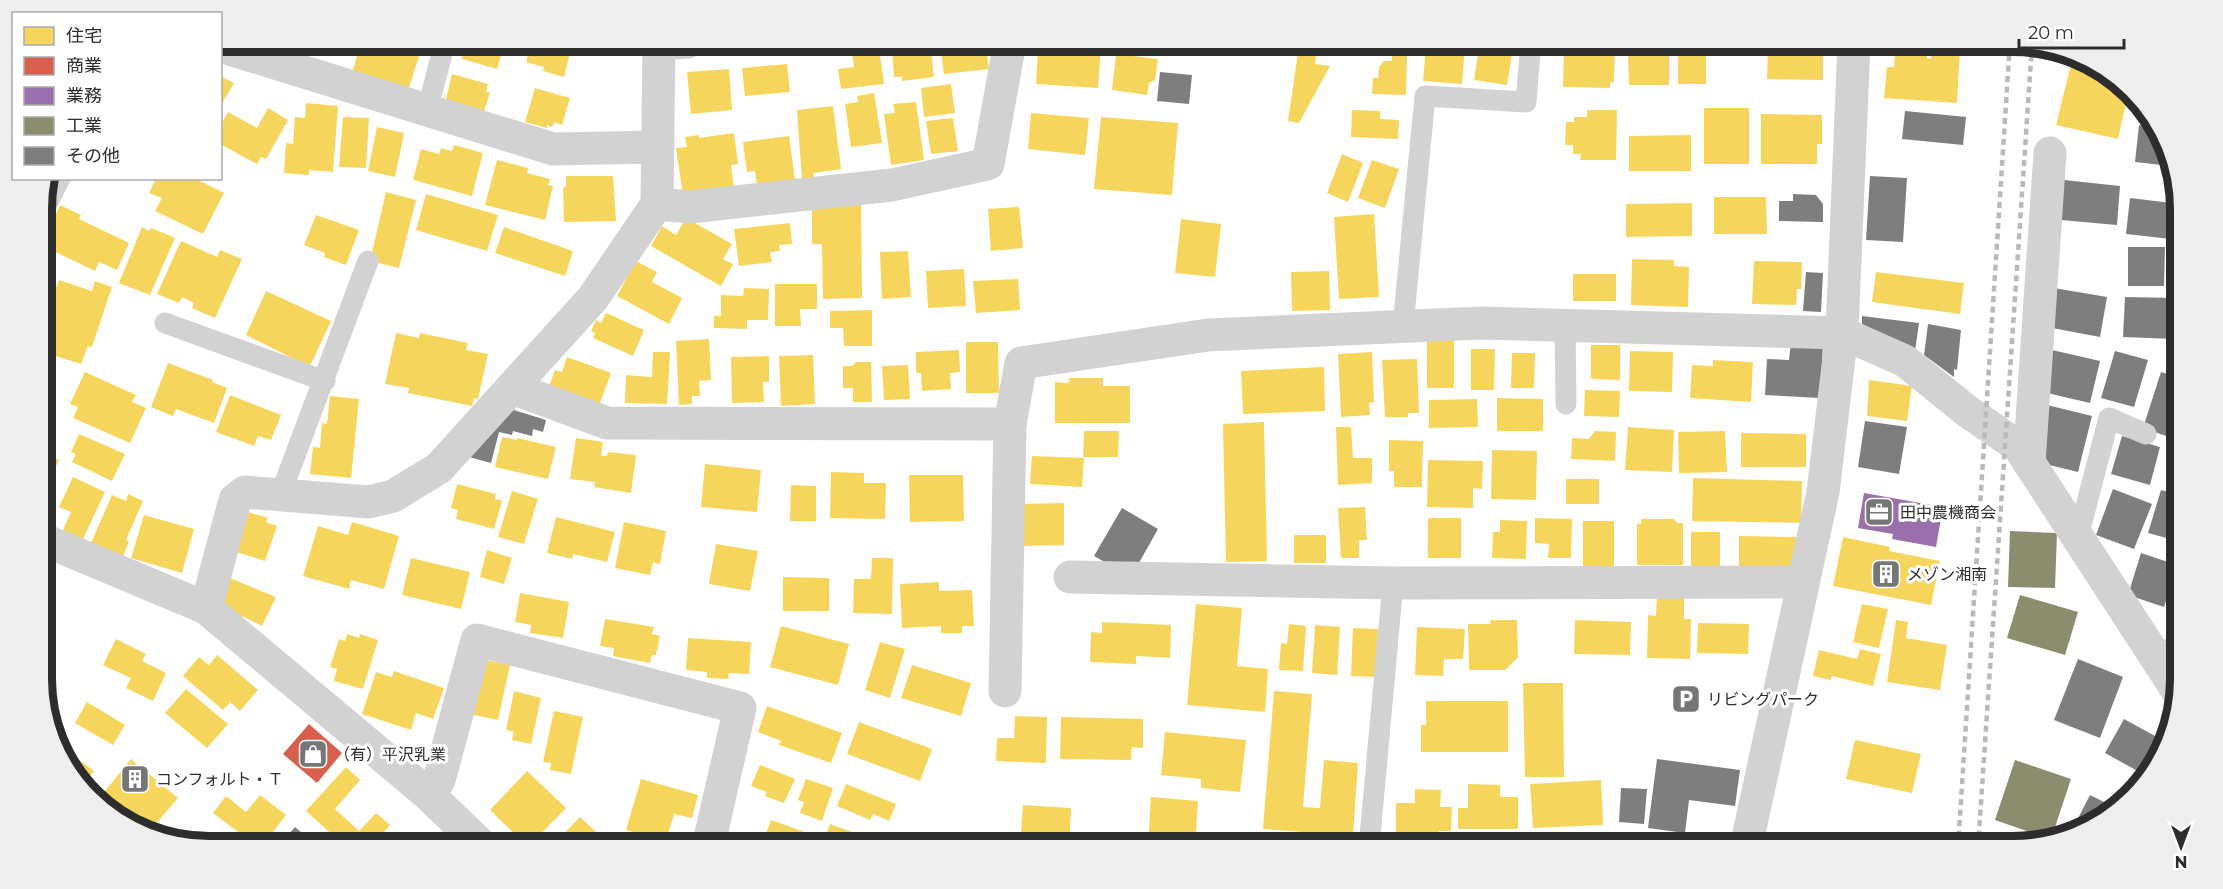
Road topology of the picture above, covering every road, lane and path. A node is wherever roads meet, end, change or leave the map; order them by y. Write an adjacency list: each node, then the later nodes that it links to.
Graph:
1 (239, 52): 7 (street)
2 (442, 52): 7 (lane)
3 (667, 52): 8 (street)
4 (1008, 52): 10 (street)
5 (1530, 52): 14 (lane)
6 (1854, 52): 15 (street)
7 (427, 111): 8 (street)
8 (658, 147): 10 (street)
9 (2050, 153): 21 (street)
10 (657, 204): 17 (street)
11 (368, 261): 16 (lane)
12 (165, 323): 16 (lane)
13 (1565, 324): 14 (street); 15 (street); 18 (lane)
14 (1403, 326): 19 (street)
15 (1842, 333): 21 (street); 26 (street)
16 (325, 381): 22 (lane)
17 (512, 388): 19 (street); 22 (street)
18 (1566, 405)
19 (1010, 424): 30 (street)
20 (2146, 434): 23 (lane)
21 (2029, 463): 23 (street)
22 (281, 493): 28 (street)
23 (2078, 537): 29 (street)
24 (52, 543): 28 (street)
25 (1070, 578): 27 (street)
26 (1803, 582): 27 (street); 35 (street)
27 (1393, 583): 34 (lane)
28 (206, 608): 31 (street)
29 (2170, 679)
30 (1005, 691)
31 (429, 795): 32 (street); 33 (street)
32 (472, 836)
33 (711, 836)
34 (1370, 836)
35 (1748, 836)

